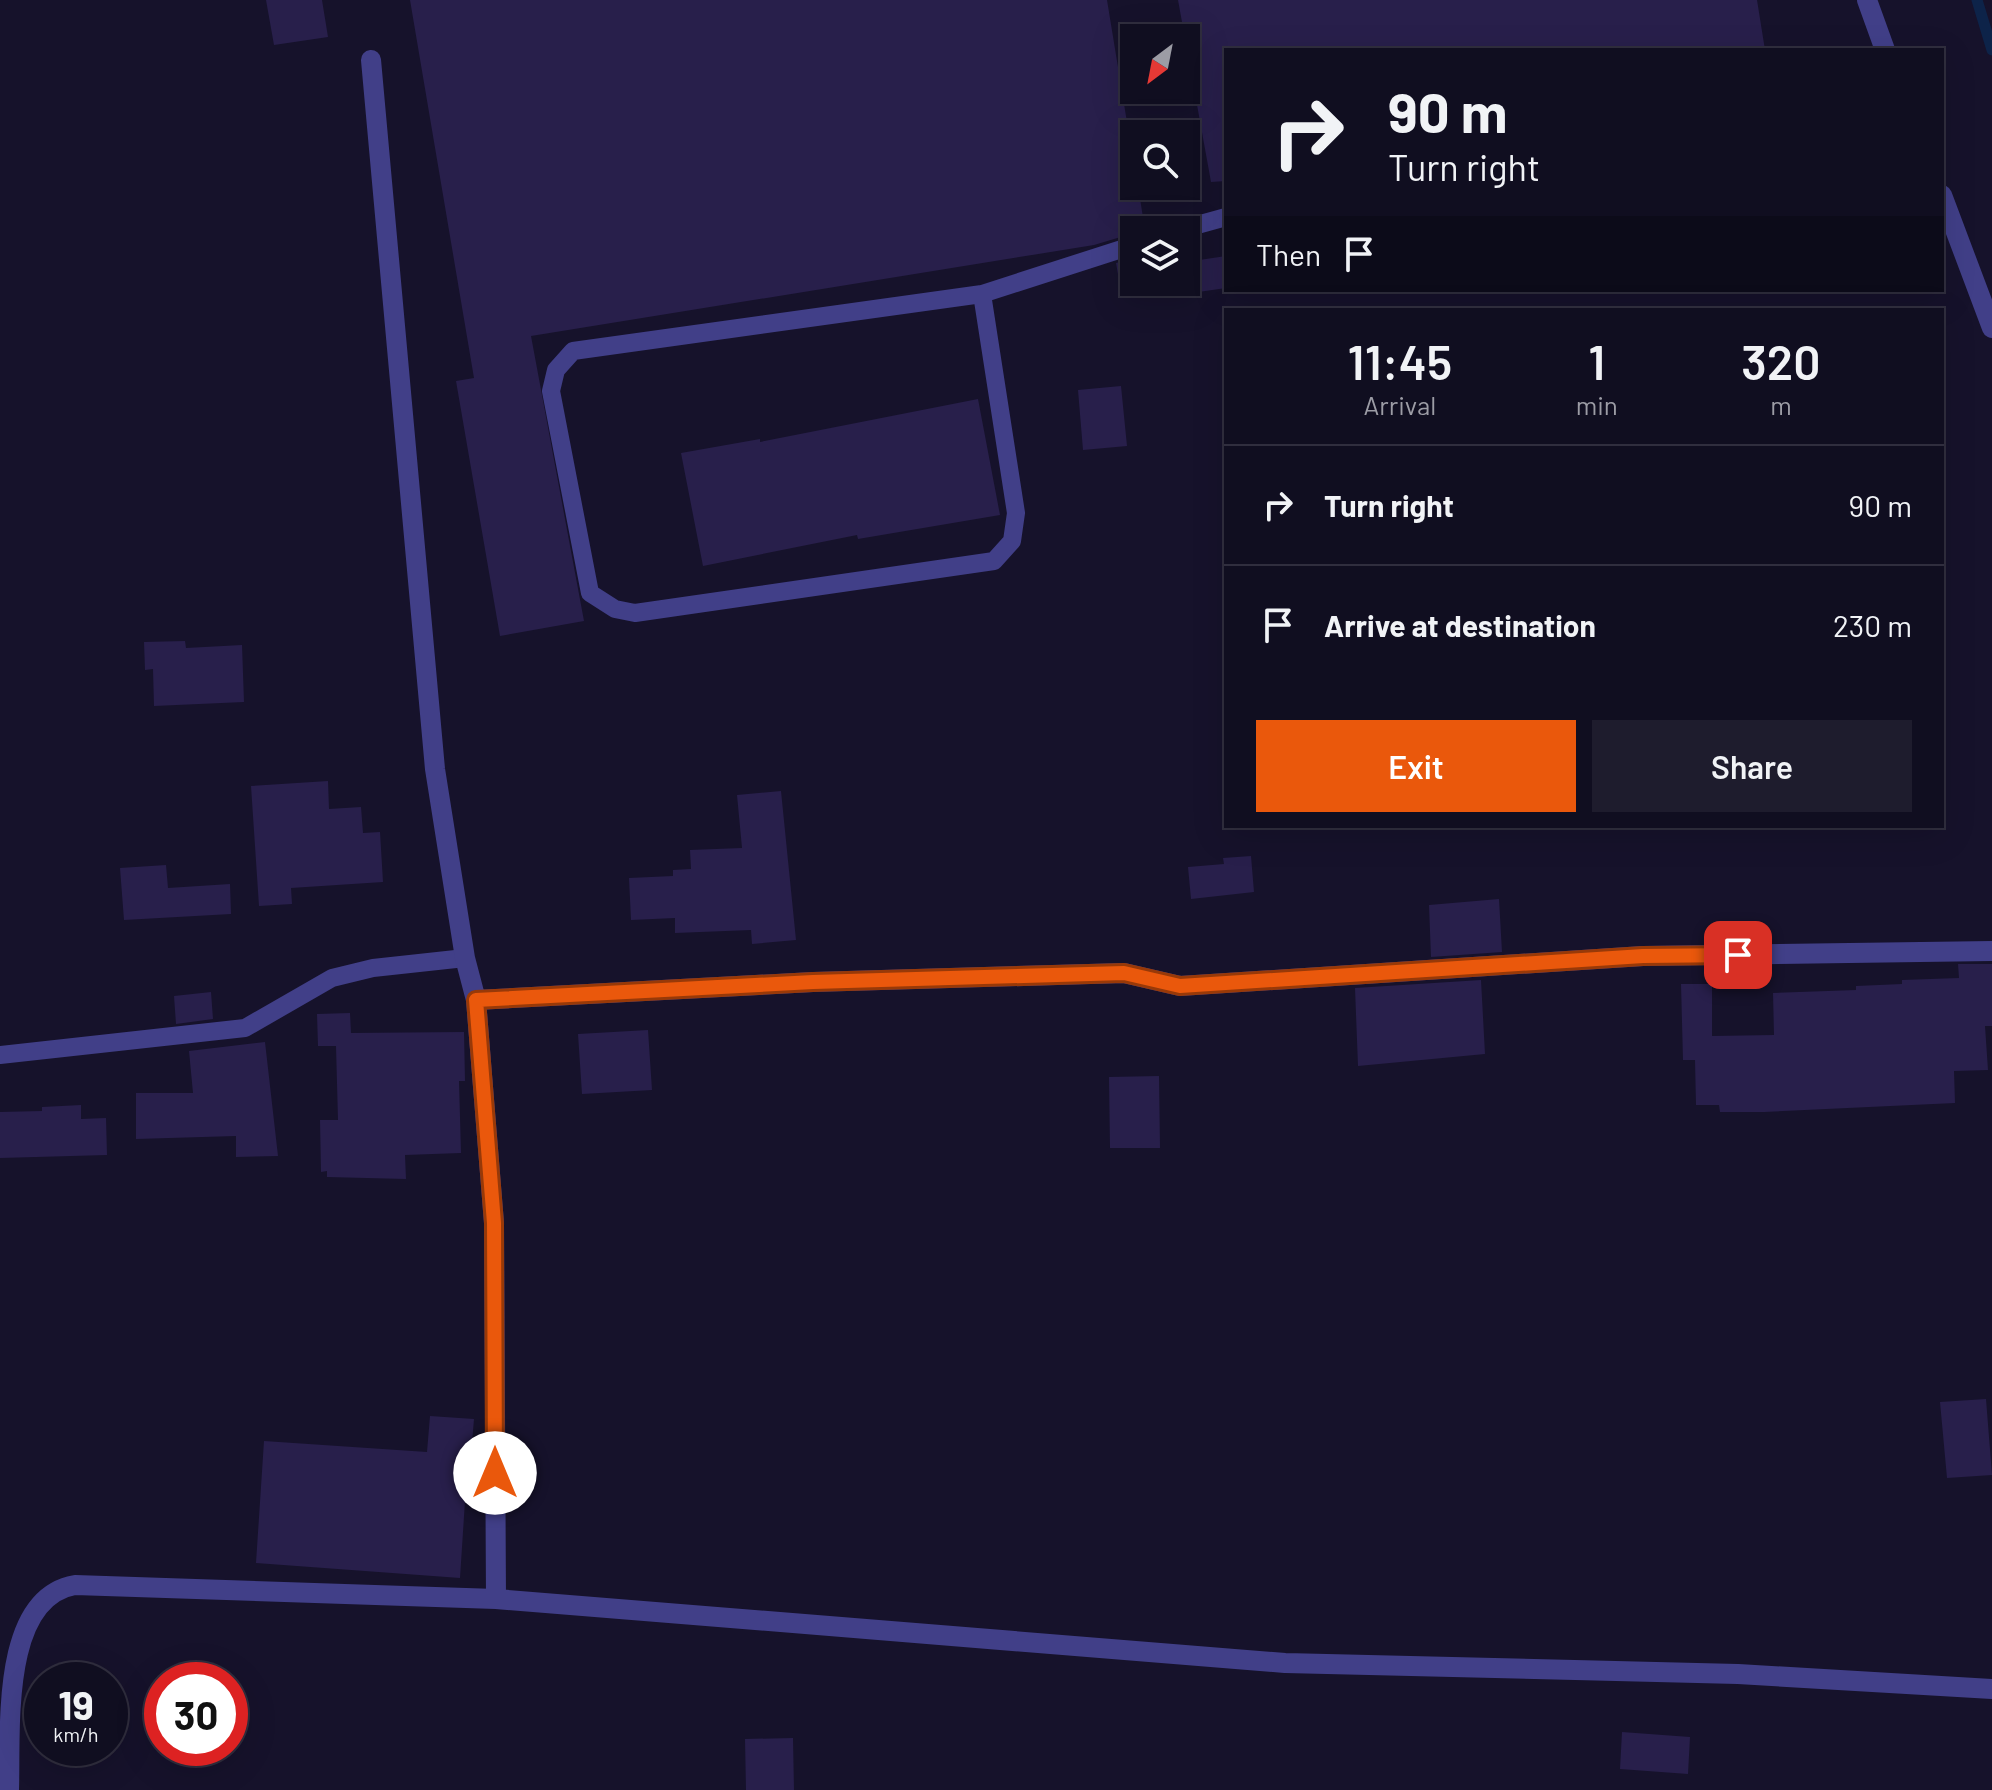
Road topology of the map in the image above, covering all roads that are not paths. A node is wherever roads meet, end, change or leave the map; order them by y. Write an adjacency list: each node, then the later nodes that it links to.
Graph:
1 (1867, 0): 2 (street)
2 (1884, 48)
3 (371, 60): 11 (street)
4 (1944, 200): 9 (street)
5 (1224, 218): 6 (lane)
6 (1200, 224)
7 (1120, 250): 8 (lane)
8 (982, 294): 8 (lane)
9 (1992, 328)
10 (1992, 951): 12 (street)
11 (465, 958): 12 (street); 13 (lane)
12 (476, 1000): 14 (street)
13 (0, 1055)
14 (496, 1599): 15 (street); 16 (street)
15 (1992, 1689)
16 (9, 1790)

